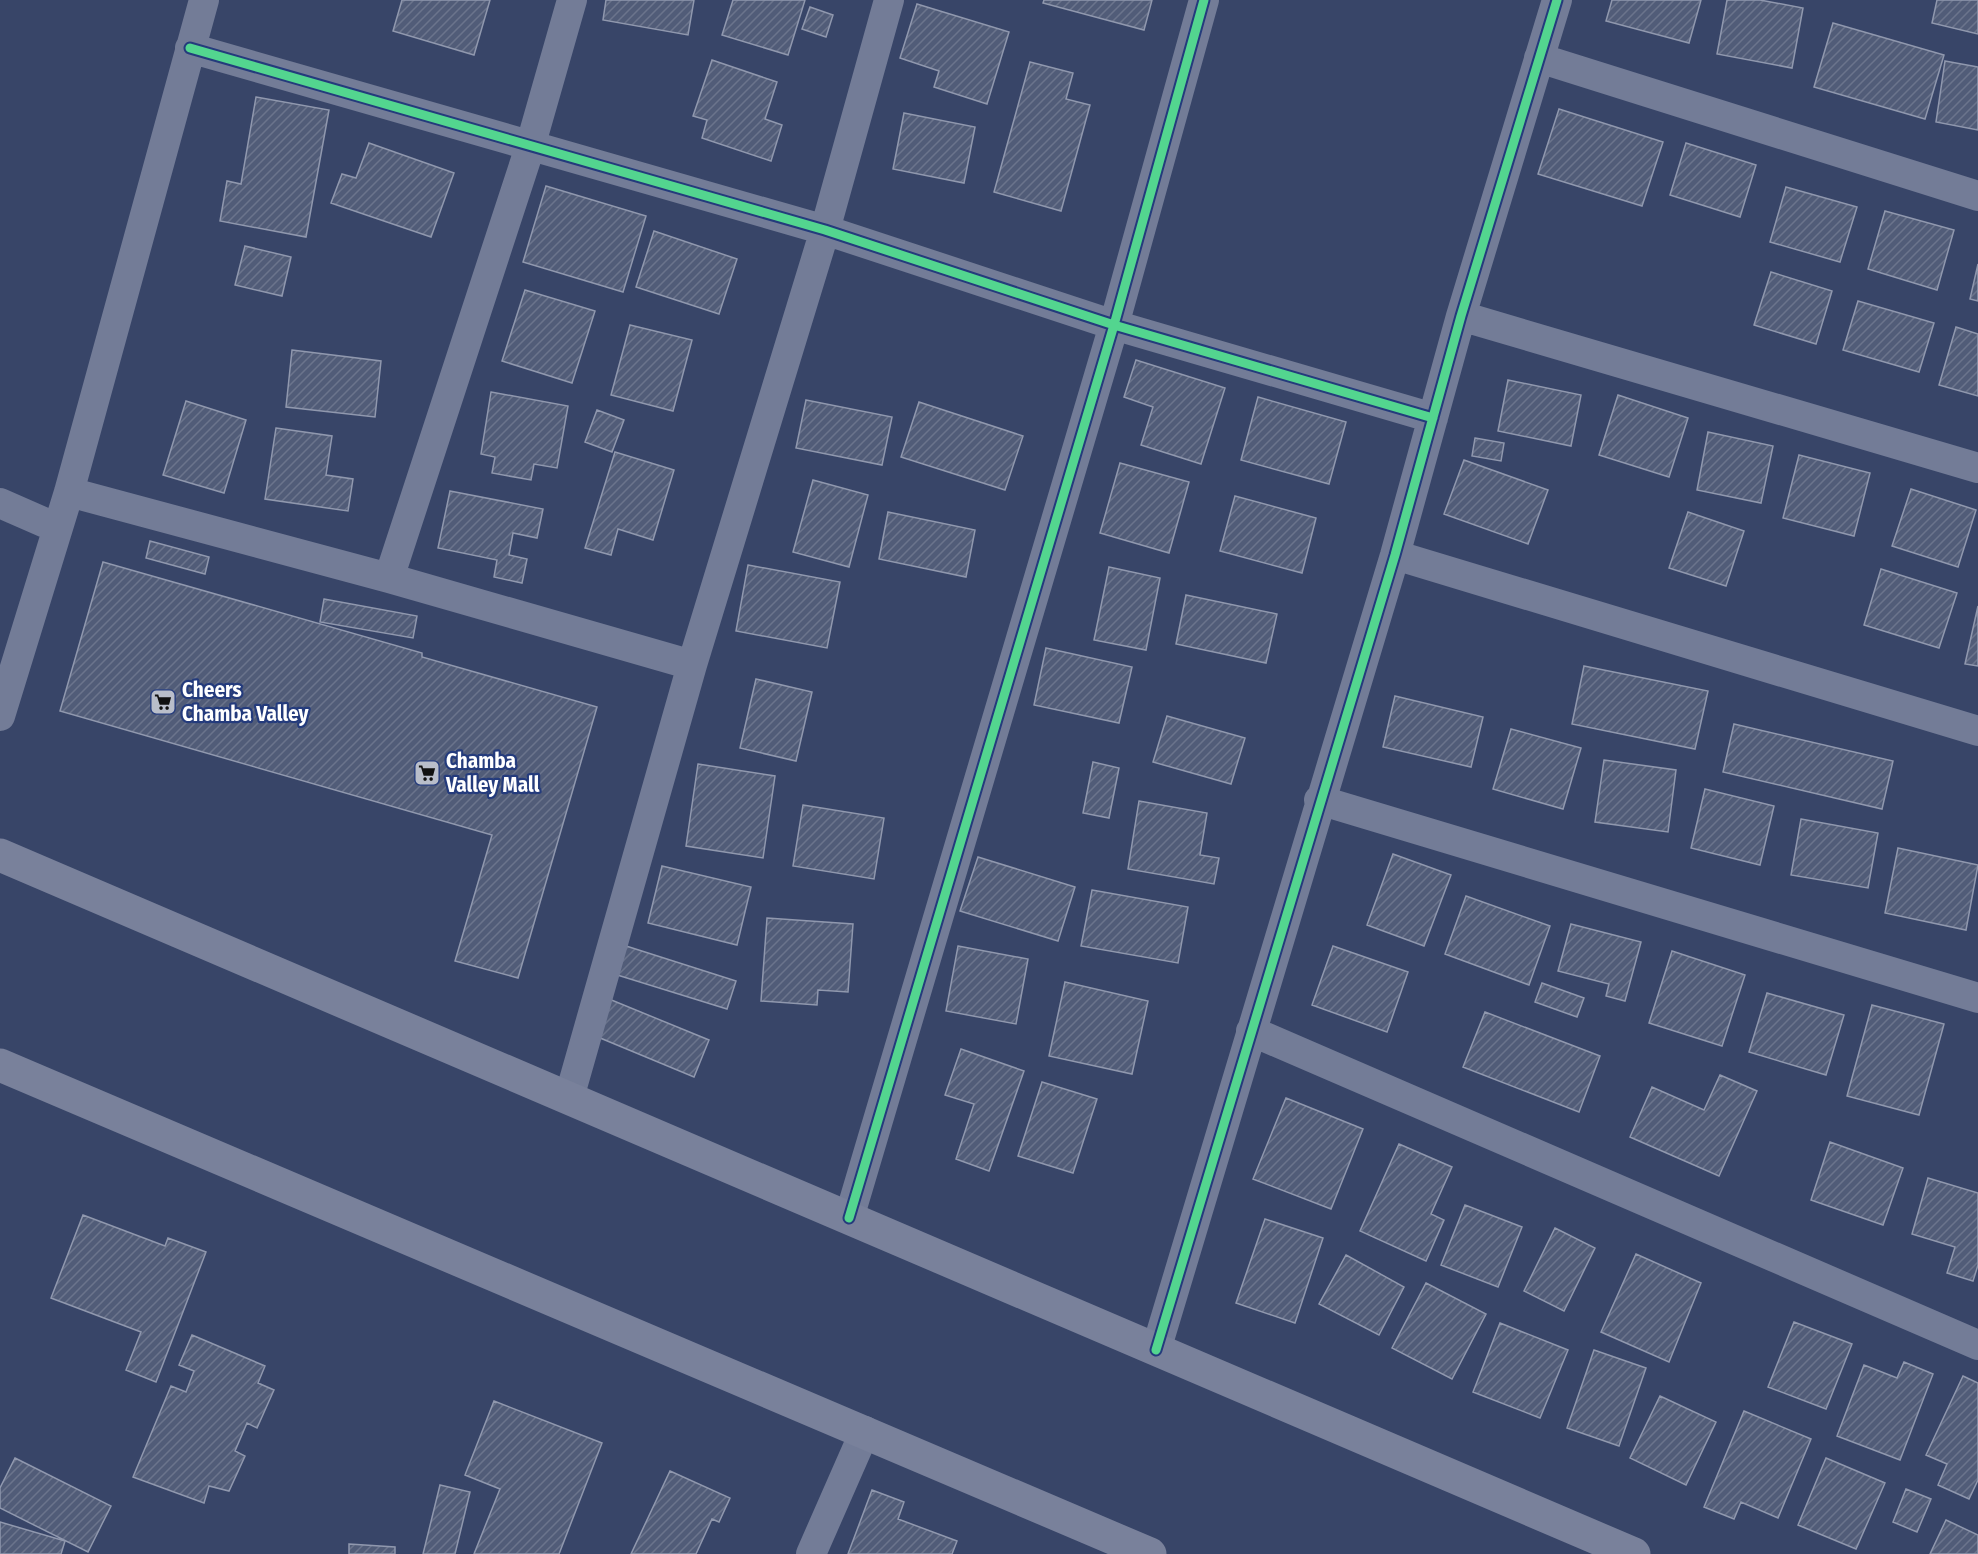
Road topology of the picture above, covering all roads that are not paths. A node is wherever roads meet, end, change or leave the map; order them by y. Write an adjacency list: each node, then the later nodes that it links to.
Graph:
1 (204, 0): 6 (street)
2 (572, 0): 8 (street)
3 (889, 0): 10 (street)
4 (1204, 0): 12 (street)
5 (1557, 0): 7 (street)
6 (190, 48): 8 (street); 15 (street)
7 (1539, 58): 9 (street); 11 (street)
8 (530, 147): 10 (street); 19 (street)
9 (1978, 196)
10 (825, 230): 12 (street); 20 (street)
11 (1461, 316): 13 (street); 14 (street)
12 (1114, 325): 13 (street); 29 (street)
13 (1433, 418): 18 (street)
14 (1978, 468)
15 (69, 492): 17 (street); 19 (street)
16 (0, 503): 17 (street)
17 (57, 528): 21 (street)
18 (1395, 555): 22 (street); 23 (street)
19 (389, 578): 20 (street)
20 (692, 665): 28 (street)
21 (0, 716)
22 (1978, 731)
23 (1319, 800): 25 (street); 26 (street)
24 (0, 855): 28 (main road)
25 (1978, 998)
26 (1251, 1031): 30 (street); 31 (street)
27 (0, 1065): 32 (main road)
28 (568, 1098): 29 (main road)
29 (849, 1218): 31 (main road)
30 (1978, 1344)
31 (1156, 1350): 35 (main road)
32 (865, 1431): 33 (street); 34 (main road)
33 (811, 1554)
34 (1149, 1554)
35 (1634, 1554)

